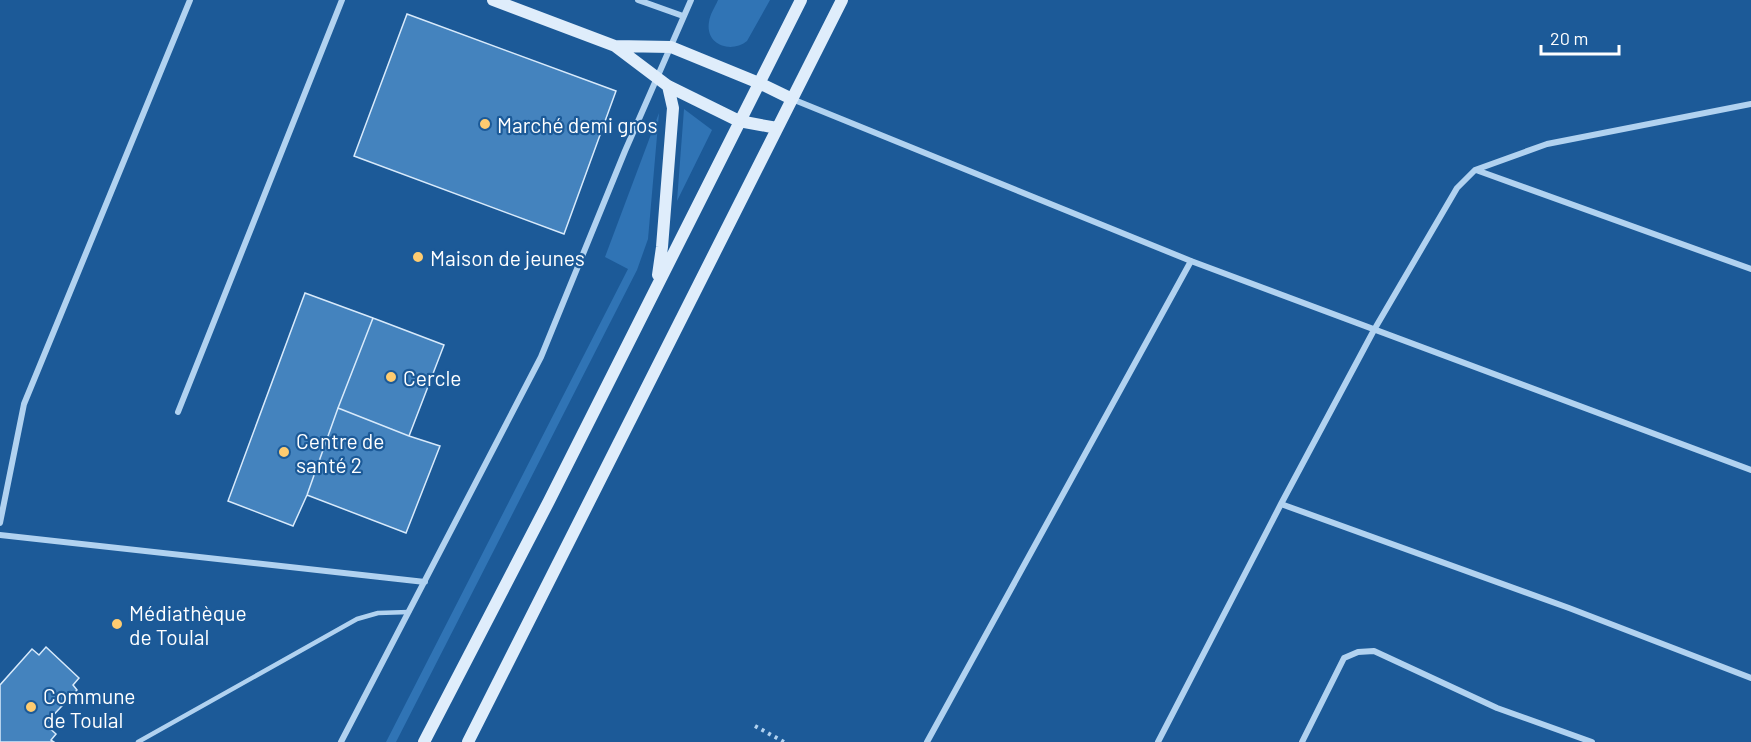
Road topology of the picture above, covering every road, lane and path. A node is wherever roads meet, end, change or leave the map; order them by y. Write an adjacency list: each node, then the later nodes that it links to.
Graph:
1 (190, 0): 25 (street)
2 (342, 0): 22 (street)
3 (493, 0): 9 (main road)
4 (638, 0): 8 (street)
5 (691, 0): 8 (street)
6 (801, 0): 12 (main road)
7 (842, 0): 13 (main road)
8 (683, 16): 10 (street)
9 (615, 46): 10 (main road); 11 (main road)
10 (671, 47): 11 (street); 12 (main road)
11 (663, 82): 15 (main road); 20 (main road); 27 (street)
12 (759, 83): 13 (main road); 15 (main road)
13 (792, 99): 16 (main road); 18 (street)
14 (1751, 104): 17 (street)
15 (739, 121): 16 (main road); 20 (main road)
16 (777, 128): 34 (main road)
17 (1475, 170): 19 (street); 21 (street)
18 (1191, 261): 21 (street); 36 (street)
19 (1751, 269)
20 (657, 284): 33 (main road)
21 (1374, 330): 23 (street); 24 (street)
22 (178, 412)
23 (1751, 470)
24 (1281, 504): 29 (street); 37 (street)
25 (0, 523)
26 (0, 536): 27 (street)
27 (425, 582): 28 (street)
28 (410, 612): 31 (lane); 32 (street)
29 (1751, 678)
30 (755, 726): 35 (path)
31 (138, 742)
32 (341, 742)
33 (424, 742)
34 (468, 742)
35 (784, 742)
36 (927, 742)
37 (1158, 742)
38 (1302, 742): 39 (street)
39 (1592, 742)

